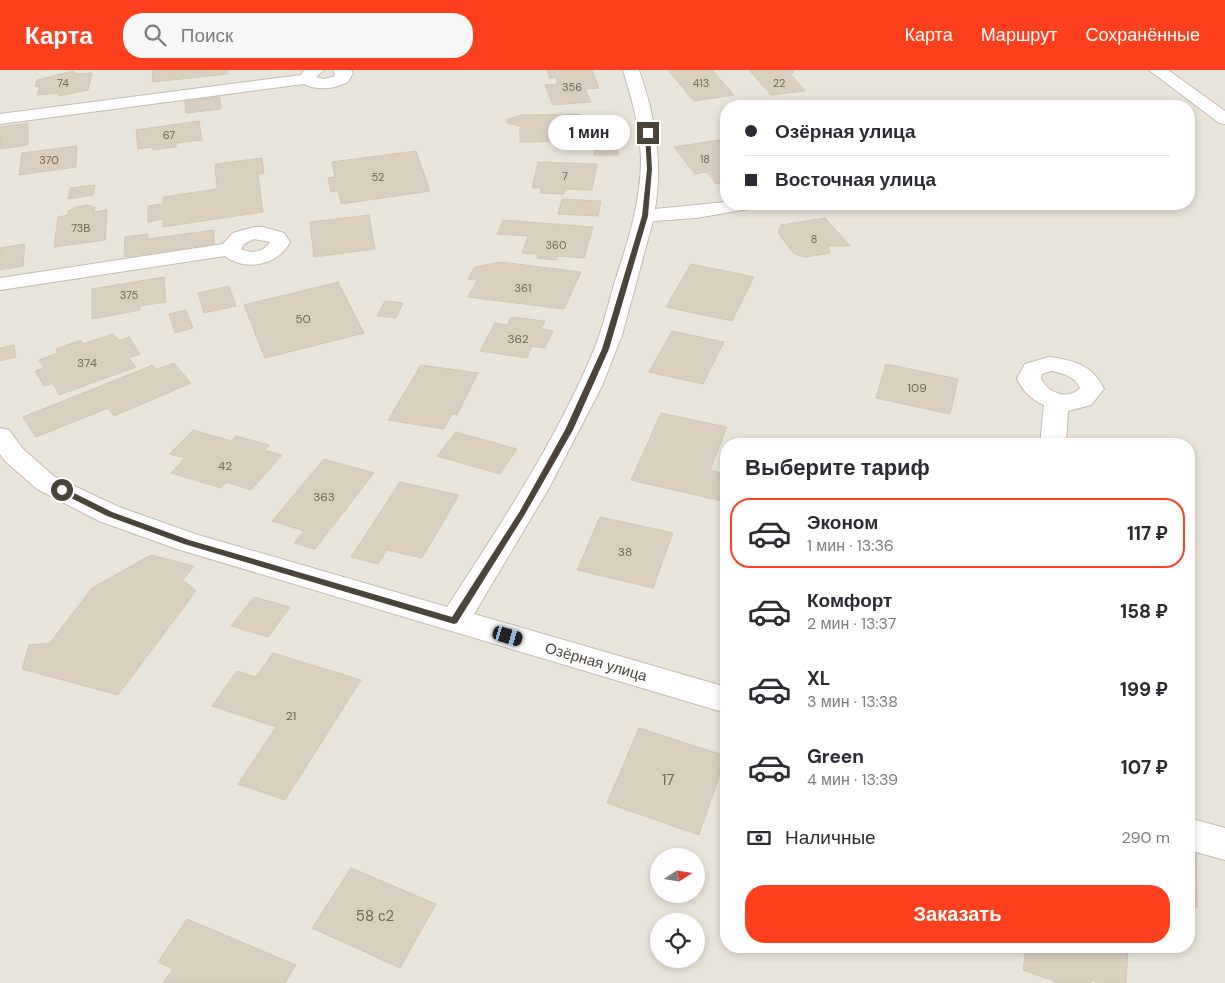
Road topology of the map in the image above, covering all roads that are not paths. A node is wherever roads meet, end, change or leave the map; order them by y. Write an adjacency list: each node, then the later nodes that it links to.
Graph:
1 (341, 70): 4 (street)
2 (631, 70): 8 (street)
3 (1157, 70): 6 (street)
4 (311, 74): 5 (street)
5 (0, 119)
6 (1225, 119)
7 (720, 209): 8 (street)
8 (645, 216): 14 (street)
9 (231, 249): 10 (street)
10 (0, 284)
11 (1057, 402): 13 (street)
12 (0, 436): 14 (street, Озёрная улица)
13 (1054, 438)
14 (454, 621): 15 (street, Озёрная улица)
15 (720, 698)
16 (1195, 836): 17 (street)
17 (1225, 844)

